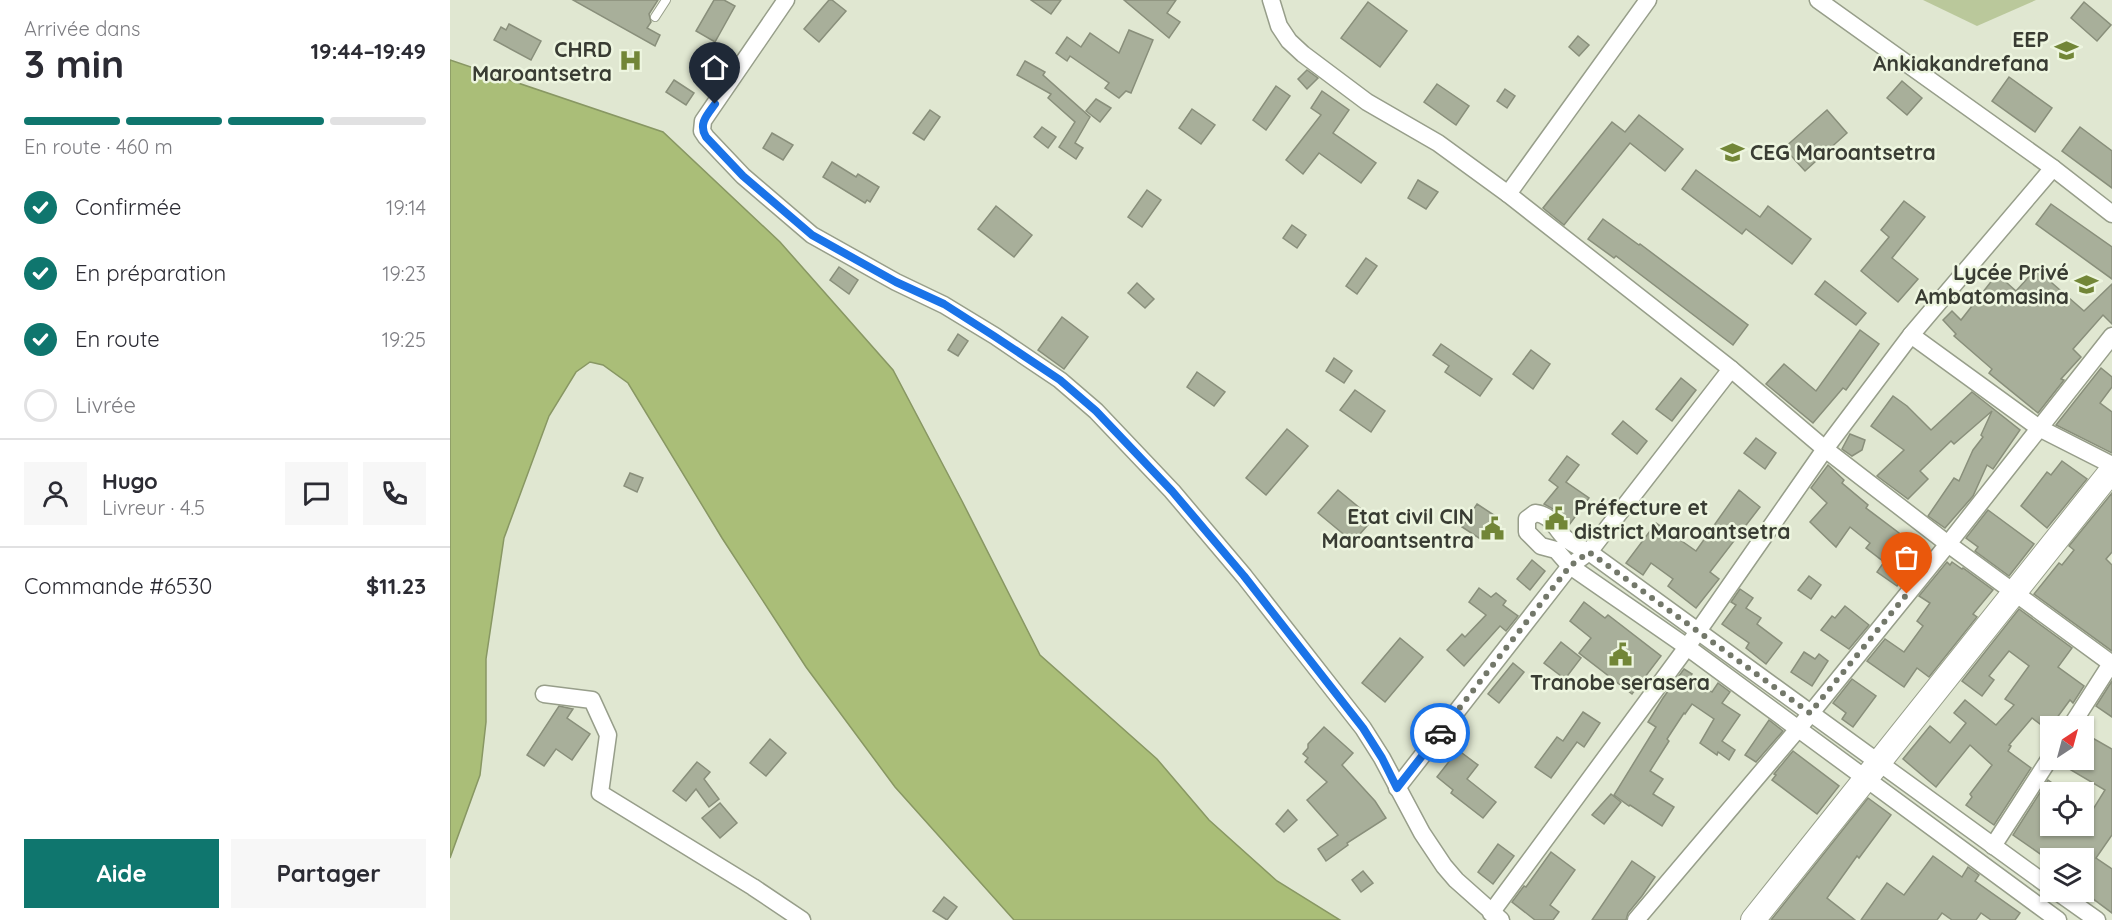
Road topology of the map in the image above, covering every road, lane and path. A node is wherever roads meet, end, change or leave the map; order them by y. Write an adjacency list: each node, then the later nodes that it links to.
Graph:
1 (666, 0): 6 (lane)
2 (786, 0): 30 (street)
3 (1271, 0): 8 (street)
4 (1648, 0): 8 (street)
5 (1818, 0): 7 (street)
6 (655, 17)
7 (2053, 168): 9 (street); 10 (street)
8 (1508, 194): 12 (street)
9 (2112, 214)
10 (1911, 335): 13 (street); 14 (street)
11 (2112, 336): 13 (street)
12 (1731, 369): 14 (street); 18 (street)
13 (2039, 428): 15 (street); 17 (street)
14 (1825, 449): 17 (street); 21 (street)
15 (2112, 465)
16 (2112, 470): 20 (main road)
17 (1948, 544): 20 (street); 25 (street)
18 (1589, 552): 19 (street); 19 (street); 21 (street)
19 (1570, 566): 22 (street); 30 (street)
20 (2014, 592): 23 (street); 29 (main road)
21 (1697, 631): 22 (street); 25 (street)
22 (1687, 647): 27 (street); 34 (street)
23 (2112, 663): 26 (street)
24 (544, 694): 35 (street)
25 (1810, 713): 27 (street); 29 (street)
26 (2078, 716)
27 (1798, 729): 29 (street); 36 (street)
28 (2042, 770): 31 (street)
29 (1872, 772): 31 (street); 37 (main road); 38 (street)
30 (1397, 788): 34 (street)
31 (1993, 846): 32 (street)
32 (2040, 880)
33 (2072, 902): 39 (street)
34 (1496, 916)
35 (802, 920)
36 (1636, 920)
37 (1753, 920)
38 (2058, 920)
39 (2097, 920)

